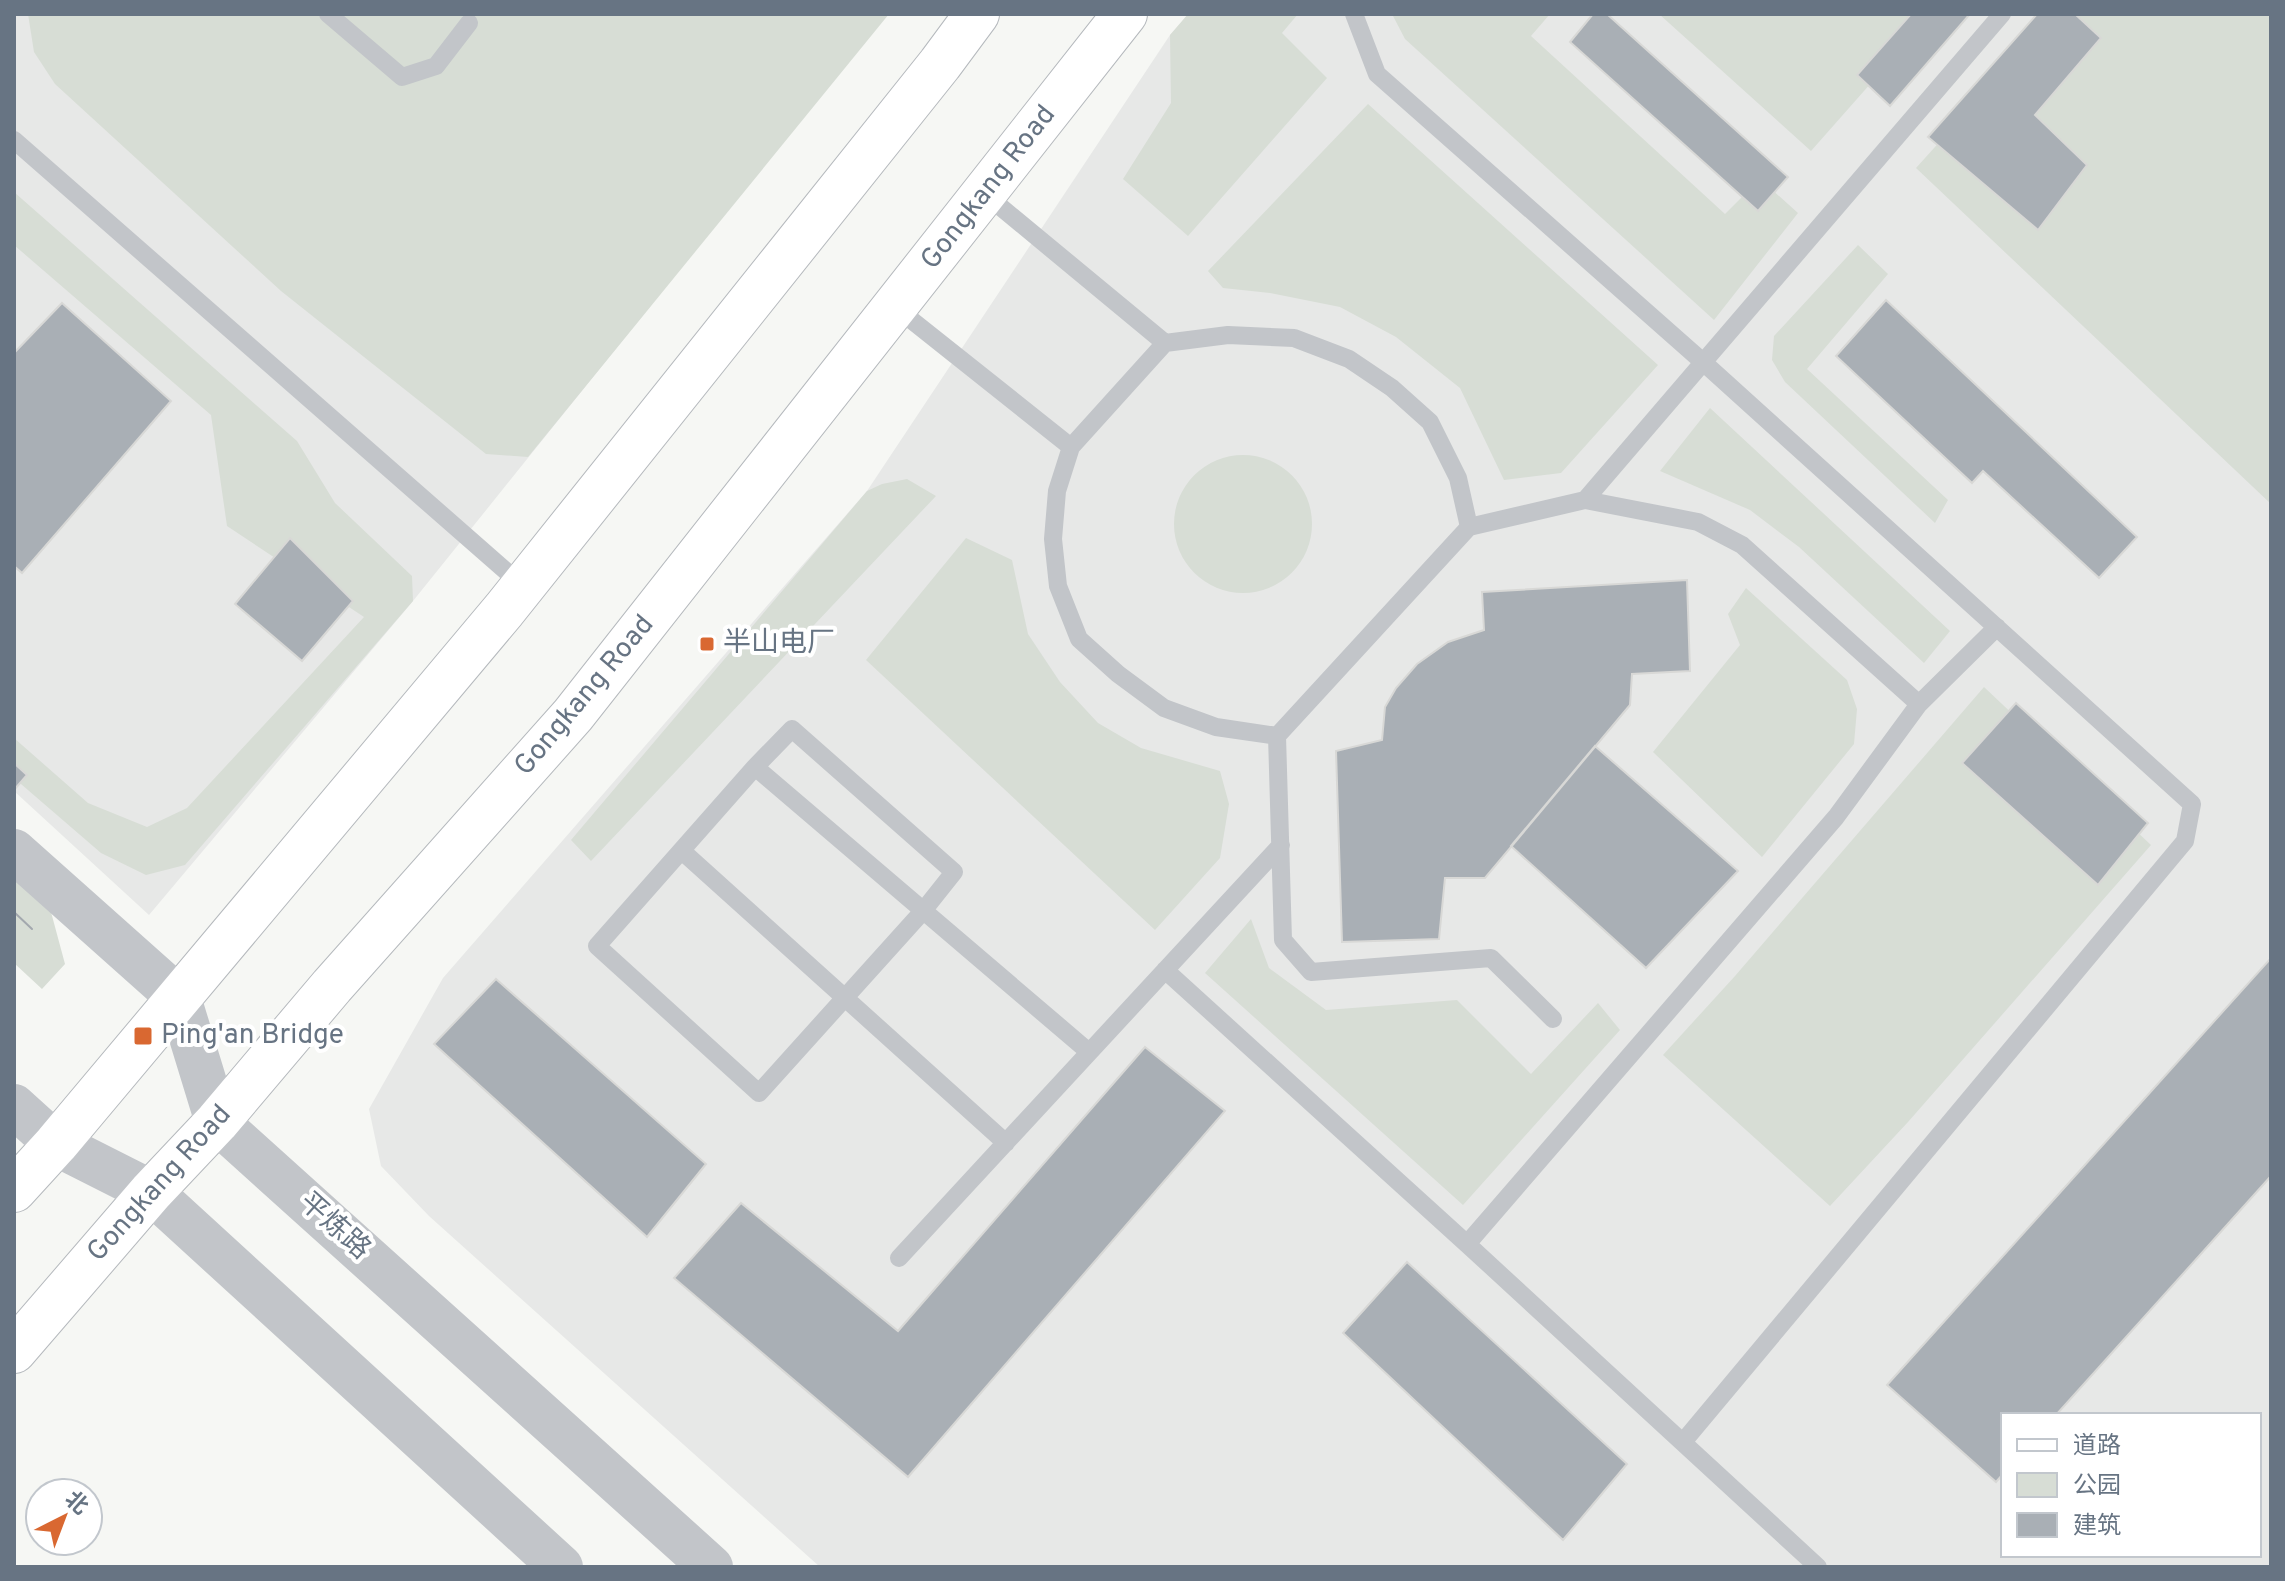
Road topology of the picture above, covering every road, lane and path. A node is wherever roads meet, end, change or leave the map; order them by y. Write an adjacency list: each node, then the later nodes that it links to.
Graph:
1 (328, 14): 6 (lane)
2 (977, 14): 15 (main road)
3 (1125, 14): 8 (main road, Gongkang Road)
4 (1354, 14): 11 (lane)
5 (2002, 14): 11 (lane)
6 (469, 23)
7 (14, 140): 15 (lane)
8 (985, 194): 9 (main road, Gongkang Road); 10 (lane)
9 (895, 307): 12 (lane); 30 (main road, Gongkang Road)
10 (1165, 343): 12 (lane); 14 (lane)
11 (1703, 362): 13 (lane); 16 (lane)
12 (1071, 447): 18 (lane)
13 (1585, 500): 14 (lane); 17 (lane)
14 (1469, 527): 18 (lane)
15 (523, 586): 25 (main road)
16 (1997, 627): 17 (lane); 38 (lane)
17 (1919, 704): 35 (lane)
18 (1277, 736): 20 (lane)
19 (755, 767): 22 (lane); 23 (lane); 23 (lane)
20 (1281, 845): 24 (lane); 27 (lane)
21 (14, 851): 25 (street)
22 (682, 851): 26 (lane); 26 (lane)
23 (923, 911): 26 (lane); 28 (lane)
24 (1165, 970): 28 (lane); 35 (lane)
25 (179, 998): 30 (street); 32 (main road)
26 (845, 998): 31 (lane)
27 (1553, 1019)
28 (1089, 1052): 31 (lane)
29 (14, 1106): 32 (street)
30 (217, 1122): 34 (main road, Gongkang Road); 40 (street, 平炼路)
31 (1006, 1143): 36 (lane)
32 (56, 1144): 33 (main road); 34 (street)
33 (14, 1190)
34 (151, 1192): 37 (main road, Gongkang Road); 39 (street)
35 (1467, 1244): 38 (lane)
36 (899, 1258)
37 (14, 1351)
38 (1683, 1442): 41 (lane)
39 (561, 1567)
40 (711, 1567)
41 (1818, 1567)

